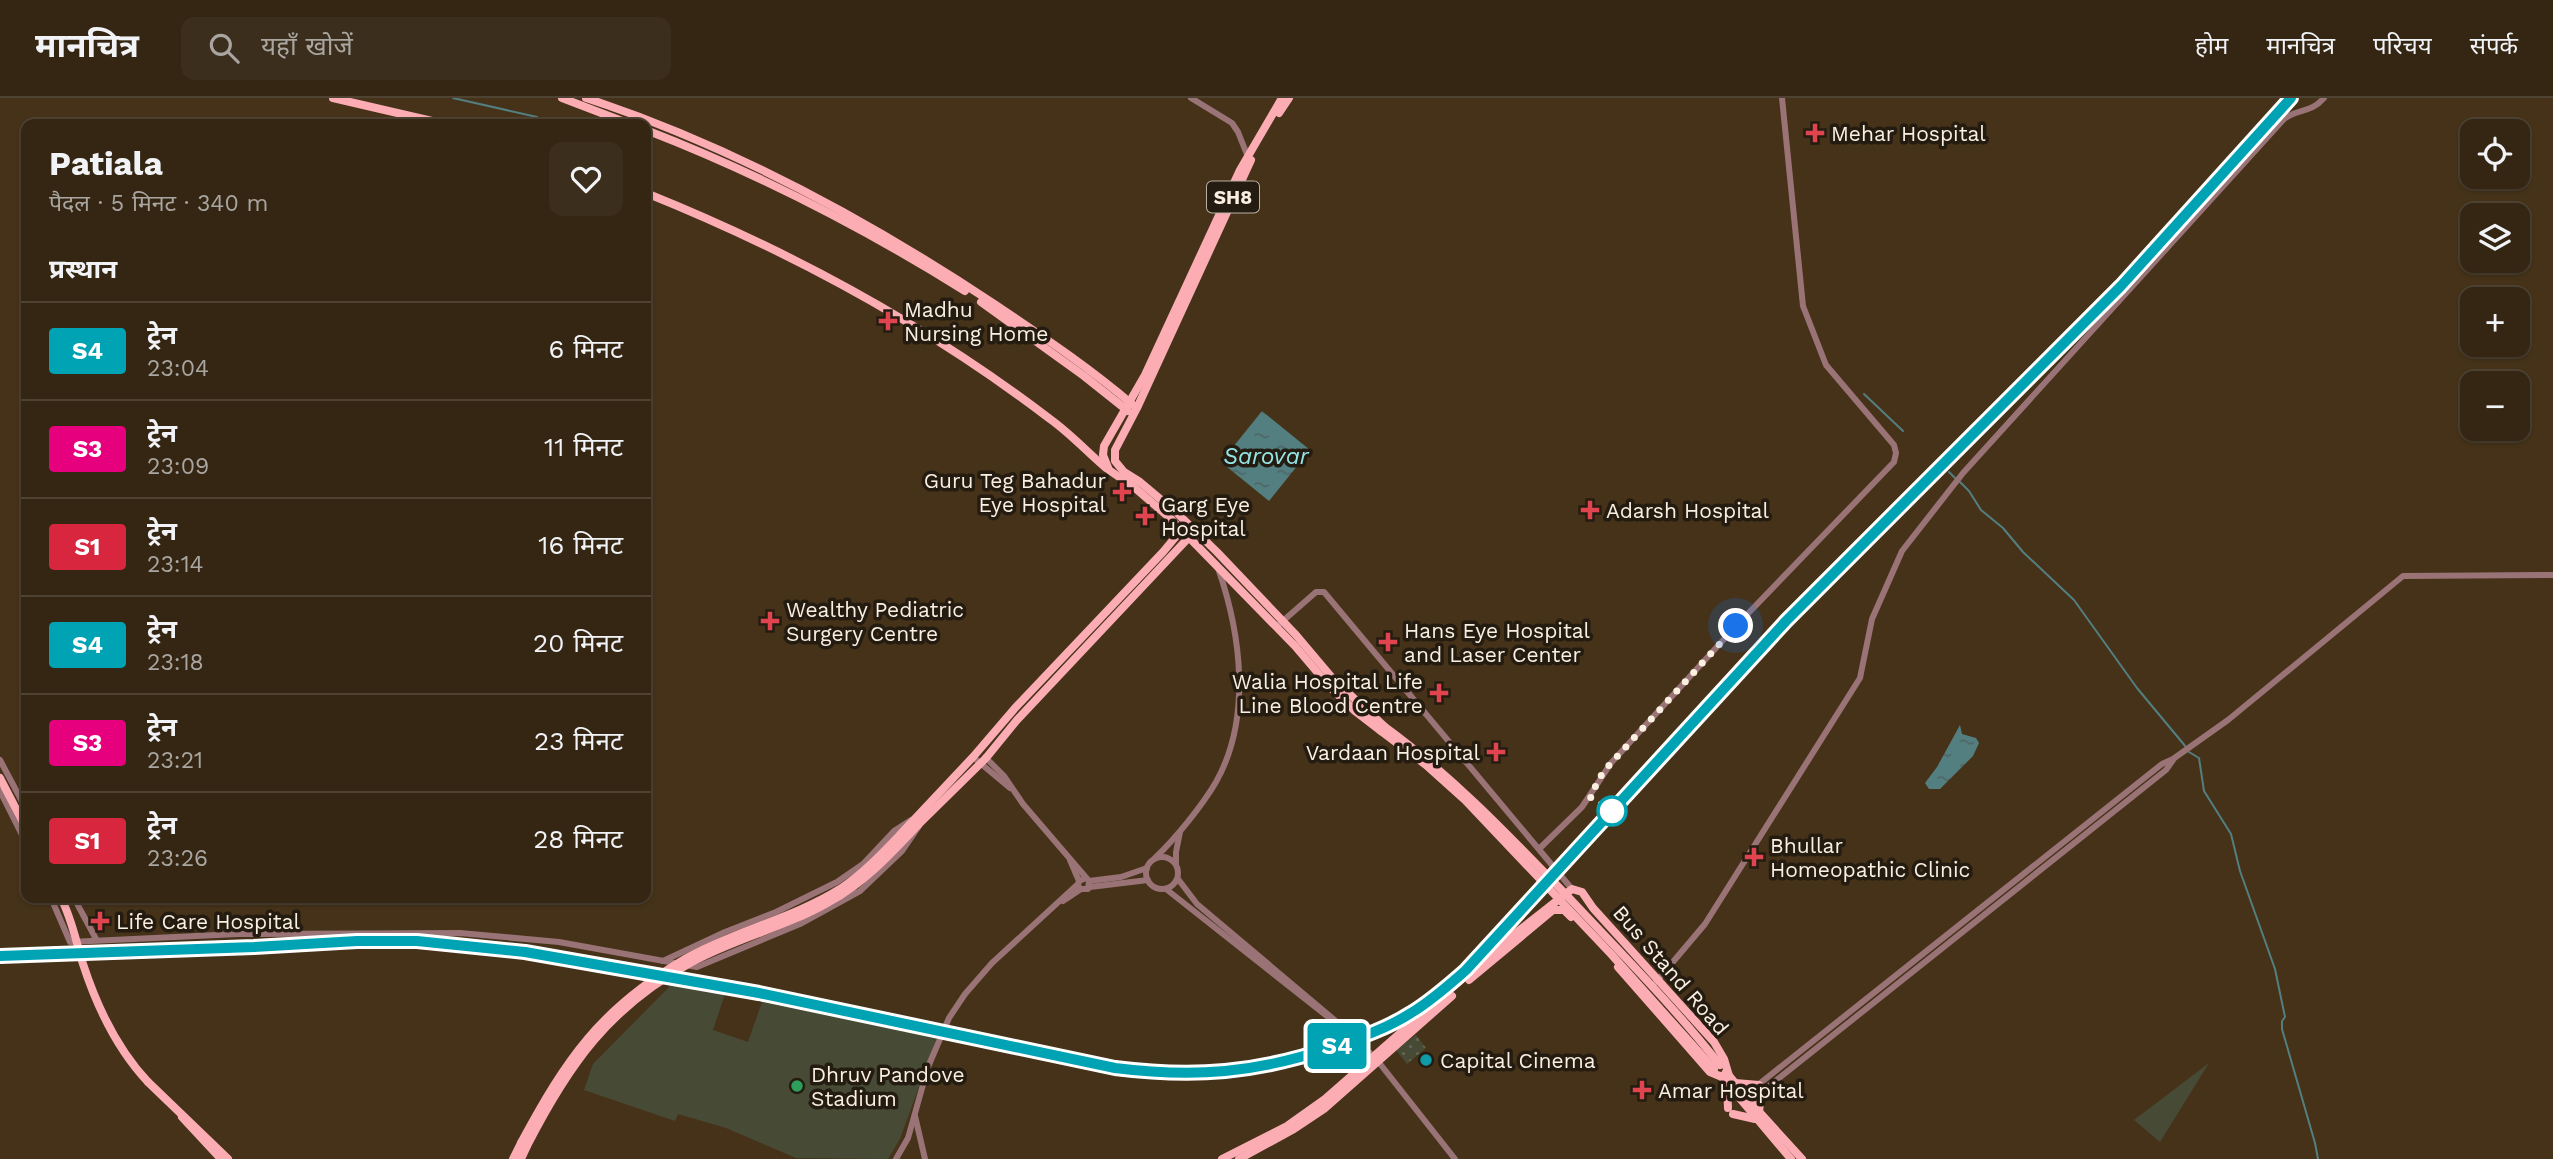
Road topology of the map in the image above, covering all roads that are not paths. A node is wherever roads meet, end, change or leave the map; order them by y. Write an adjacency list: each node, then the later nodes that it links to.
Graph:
1 (333, 98): 9 (main road)
2 (562, 98): 10 (main road)
3 (586, 98): 11 (main road)
4 (1191, 98): 14 (street)
5 (1282, 98): 14 (main road)
6 (1289, 98): 16 (main road, SH8)
7 (1782, 98): 38 (street)
8 (2324, 98): 52 (street)
9 (423, 119)
10 (617, 119)
11 (643, 119)
12 (651, 122): 17 (main road)
13 (651, 132): 17 (main road)
14 (1248, 157): 16 (main road)
15 (651, 195): 19 (main road)
16 (1183, 301): 17 (main road, SH8); 18 (main road, SH8)
17 (1125, 402): 18 (main road); 20 (main road, SH8)
18 (1135, 412): 21 (main road, SH8)
19 (1083, 446): 20 (main road); 22 (main road)
20 (1103, 455): 21 (main road); 22 (main road)
21 (1115, 461): 23 (main road)
22 (1109, 471): 23 (main road)
23 (1184, 526): 24 (main road); 29 (main road)
24 (1192, 534): 25 (main road); 27 (main road); 29 (main road)
25 (1217, 566): 27 (main road); 36 (street)
26 (2553, 575): 57 (street)
27 (1279, 624): 28 (main road); 28 (main road); 38 (street)
28 (1382, 727): 56 (main road, bridge)
29 (979, 757): 35 (main road); 44 (street)
30 (0, 760): 33 (street)
31 (0, 778): 34 (main road)
32 (0, 791): 37 (street)
33 (21, 800)
34 (21, 818)
35 (916, 822): 51 (street); 51 (street); 62 (main road, bridge)
36 (1180, 830): 39 (street); 40 (street)
37 (21, 833)
38 (1539, 849): 46 (street)
39 (1156, 858): 40 (street); 41 (street)
40 (1177, 864): 42 (street)
41 (1147, 868): 43 (street); 44 (street)
42 (1178, 879): 45 (street); 54 (street)
43 (1148, 880): 44 (street); 45 (street)
44 (1084, 883): 60 (street)
45 (1166, 889): 54 (street)
46 (1572, 889): 52 (main road, Bus Stand Road); 55 (main road)
47 (53, 903): 50 (street)
48 (63, 903): 59 (main road, bridge)
49 (77, 903): 50 (street)
50 (96, 939): 51 (street)
51 (663, 961)
52 (1658, 980): 53 (street); 56 (main road, Bus Stand Road)
53 (1642, 997): 55 (main road, Bus Stand Road); 56 (main road, Bus Stand Road)
54 (1345, 1030): 55 (street)
55 (1375, 1058): 69 (main road); 70 (main road); 71 (street)
56 (1728, 1080): 57 (main road); 58 (main road, Bus Stand Road); 61 (main road)
57 (1760, 1089): 58 (street); 61 (main road)
58 (1745, 1100): 61 (main road, Bus Stand Road)
59 (180, 1114): 63 (main road); 64 (main road)
60 (915, 1114): 67 (street); 68 (street)
61 (1757, 1115): 72 (main road, Bus Stand Road); 73 (main road, Bus Stand Road)
62 (524, 1144): 65 (main road); 66 (main road)
63 (220, 1159)
64 (228, 1159)
65 (513, 1159)
66 (521, 1159)
67 (896, 1159)
68 (925, 1159)
69 (1222, 1159)
70 (1238, 1159)
71 (1455, 1159)
72 (1791, 1159)
73 (1802, 1159)

